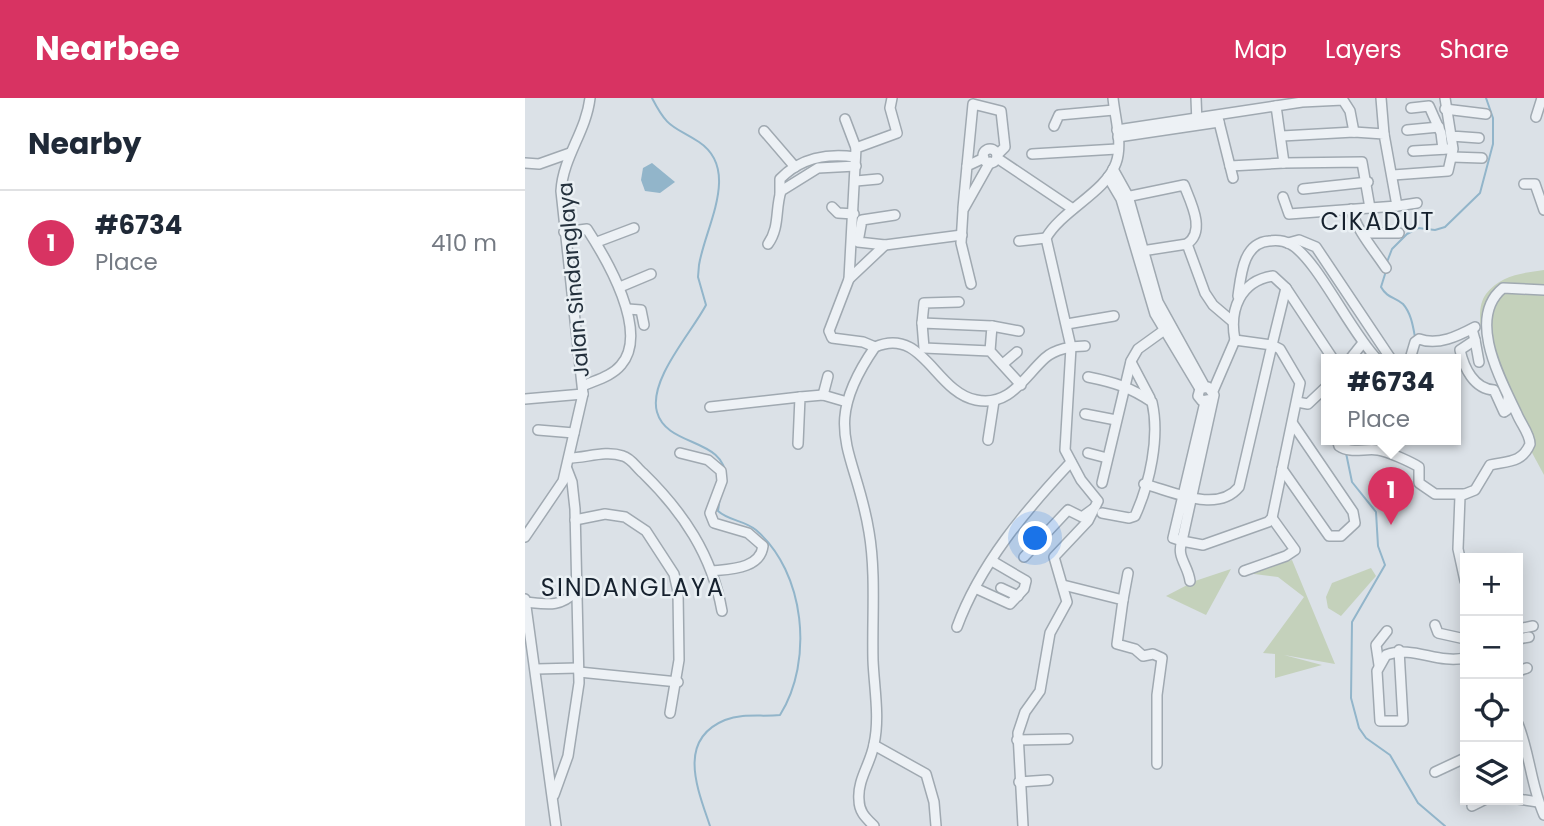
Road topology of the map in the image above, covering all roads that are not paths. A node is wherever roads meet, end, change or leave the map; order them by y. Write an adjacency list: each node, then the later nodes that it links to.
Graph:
1 (590, 98): 31 (street, Jalan Sindanglaya)
2 (892, 98): 34 (street)
3 (1113, 98): 12 (street)
4 (1196, 98): 17 (street)
5 (1381, 98): 24 (street)
6 (1445, 98): 11 (street)
7 (1542, 98): 14 (street)
8 (1302, 100): 9 (street); 22 (street)
9 (1276, 106): 16 (street); 25 (street)
10 (1411, 108): 19 (street)
11 (1445, 109): 13 (street); 26 (street)
12 (1114, 110): 18 (street); 23 (street)
13 (1486, 114)
14 (1537, 117)
15 (845, 119): 34 (street)
16 (1218, 119): 17 (street); 40 (street)
17 (1197, 122): 23 (street)
18 (1054, 126)
19 (1439, 127): 20 (street); 29 (street)
20 (1407, 130)
21 (764, 131): 41 (street)
22 (1354, 132): 24 (street); 25 (street)
23 (1117, 134): 28 (street)
24 (1384, 134): 43 (street)
25 (1282, 136): 38 (street)
26 (1451, 136): 27 (street); 32 (street)
27 (1479, 138)
28 (1117, 149): 33 (street); 42 (street)
29 (1443, 149): 30 (street); 32 (street)
30 (1413, 151)
31 (570, 153): 37 (street); 64 (street, Jalan Sindanglaya)
32 (1453, 153): 36 (street); 43 (street)
33 (1032, 154)
34 (856, 157): 41 (street); 46 (street); 50 (street)
35 (992, 158): 39 (street); 39 (street); 57 (street); 60 (street)
36 (1482, 158)
37 (525, 163)
38 (1284, 163): 40 (street); 47 (street)
39 (967, 166): 60 (street)
40 (1230, 166): 44 (street)
41 (795, 167): 50 (street)
42 (1110, 173): 51 (street); 57 (street)
43 (1393, 175): 54 (street)
44 (1233, 178)
45 (878, 179): 46 (street)
46 (856, 181): 61 (street)
47 (1368, 182): 49 (street); 56 (street)
48 (1524, 184): 59 (street)
49 (1303, 189)
50 (779, 193): 72 (street)
51 (1125, 197): 73 (street); 75 (street)
52 (1283, 197): 58 (street)
53 (1417, 203): 54 (street)
54 (1397, 206): 56 (street)
55 (832, 207): 61 (street)
56 (1370, 208): 58 (street)
57 (1073, 209): 68 (street)
58 (1351, 209): 65 (street)
59 (1544, 209)
60 (963, 210): 67 (street)
61 (854, 214): 78 (street)
62 (895, 215): 74 (street)
63 (634, 228): 70 (street)
64 (564, 232): 70 (street); 118 (street, Jalan Sindanglaya)
65 (1365, 233): 66 (street); 76 (street)
66 (1399, 233)
67 (962, 235): 74 (street); 79 (street)
68 (1046, 238): 69 (street); 92 (street)
69 (1019, 241)
70 (597, 242): 80 (street)
71 (1288, 243): 83 (street); 99 (street); 109 (street)
72 (768, 244)
73 (1187, 244): 75 (street); 85 (street)
74 (885, 245): 78 (street)
75 (1142, 251): 96 (street); 120 (street)
76 (1385, 268)
77 (651, 274): 80 (street)
78 (849, 279): 102 (street)
79 (971, 284)
80 (620, 287): 86 (street)
81 (1286, 288): 83 (street); 100 (street); 106 (street)
82 (1544, 290): 87 (street)
83 (1237, 300): 85 (street); 89 (street)
84 (958, 302): 90 (street)
85 (1213, 305): 89 (street)
86 (628, 309): 91 (street); 118 (street)
87 (1486, 312): 94 (street); 122 (street)
88 (1114, 316): 92 (street)
89 (1233, 322): 97 (street)
90 (922, 323): 93 (street); 104 (street)
91 (644, 324)
92 (1067, 324): 103 (street)
93 (992, 327): 95 (street); 104 (street)
94 (1472, 329): 98 (street); 110 (street)
95 (1019, 331)
96 (1163, 331): 111 (street); 120 (street)
97 (1235, 340): 100 (street); 120 (street)
98 (1475, 340): 112 (street); 122 (street)
99 (1362, 344): 107 (street); 108 (street)
100 (1272, 345): 128 (street); 148 (street)
101 (1085, 346): 103 (street)
102 (875, 347): 125 (street); 126 (street)
103 (1071, 347): 117 (street); 142 (street)
104 (990, 351): 113 (street)
105 (1017, 352): 113 (street)
106 (1330, 354)
107 (1353, 354)
108 (1372, 354)
109 (1388, 354)
110 (1412, 354)
111 (1131, 362): 116 (street); 127 (street)
112 (1479, 362)
113 (1003, 363): 117 (street)
114 (828, 376): 121 (street)
115 (1088, 377): 116 (street)
116 (1125, 384): 127 (street); 131 (street)
117 (1021, 385): 125 (street)
118 (583, 390): 124 (street); 134 (street, Jalan Sindanglaya)
119 (1321, 392): 128 (street)
120 (1207, 394): 148 (street)
121 (823, 395): 123 (street); 126 (street)
122 (1509, 395): 147 (street)
123 (800, 397): 129 (street); 136 (street)
124 (525, 399)
125 (993, 401): 135 (street)
126 (847, 402): 188 (street)
127 (1151, 402): 146 (street)
128 (1297, 402): 132 (street)
129 (710, 407)
130 (1085, 414): 131 (street)
131 (1116, 420): 141 (street)
132 (1293, 424): 144 (street); 144 (street)
133 (538, 430): 134 (street)
134 (574, 433): 140 (street, Jalan Sindanglaya)
135 (988, 440)
136 (798, 444)
137 (1339, 445): 147 (street)
138 (680, 453): 157 (street)
139 (1088, 453): 141 (street)
140 (569, 458): 143 (street, Jalan Sindanglaya); 157 (street)
141 (1107, 458): 145 (street)
142 (1071, 462): 149 (street); 156 (street)
143 (567, 469): 151 (street); 152 (street, Jalan Sindanglaya)
144 (1282, 469): 150 (street)
145 (1102, 483)
146 (1144, 484): 148 (street); 149 (street)
147 (1463, 494): 155 (street)
148 (1188, 495): 153 (street)
149 (1100, 509): 154 (street); 161 (street)
150 (1272, 518): 153 (street); 158 (street)
151 (575, 520): 164 (street); 183 (street)
152 (525, 537)
153 (1182, 541): 160 (street)
154 (1024, 557)
155 (1460, 558)
156 (992, 561): 163 (street); 165 (street)
157 (712, 571): 168 (street)
158 (1244, 571)
159 (1128, 573): 166 (street)
160 (1191, 581)
161 (1063, 586): 166 (street); 187 (street)
162 (1001, 587): 165 (street)
163 (975, 588): 165 (street); 171 (street)
164 (575, 592): 167 (street); 182 (street)
165 (1018, 596)
166 (1123, 600): 190 (street)
167 (525, 601): 177 (street)
168 (722, 611)
169 (1435, 625): 175 (street)
170 (1533, 626): 172 (street)
171 (957, 627)
172 (1523, 628)
173 (1387, 631): 179 (street)
174 (1529, 637): 176 (street)
175 (1460, 638)
176 (1523, 638)
177 (528, 642): 181 (street)
178 (1399, 650): 179 (street); 179 (street); 180 (street)
179 (1381, 653)
180 (1460, 659)
181 (536, 669): 182 (street); 194 (street)
182 (579, 670): 183 (street); 194 (street)
183 (678, 682): 184 (street)
184 (670, 713)
185 (1523, 738): 196 (street)
186 (1067, 739): 187 (street)
187 (1017, 740): 193 (street)
188 (874, 744): 199 (street); 200 (street)
189 (1460, 760): 191 (street)
190 (1157, 764)
191 (1435, 772)
192 (1048, 780): 193 (street)
193 (1019, 782): 201 (street)
194 (554, 795): 198 (street)
195 (1523, 800): 196 (street)
196 (1538, 802): 197 (street)
197 (1544, 816)
198 (556, 826)
199 (874, 826)
200 (936, 826)
201 (1023, 826)

